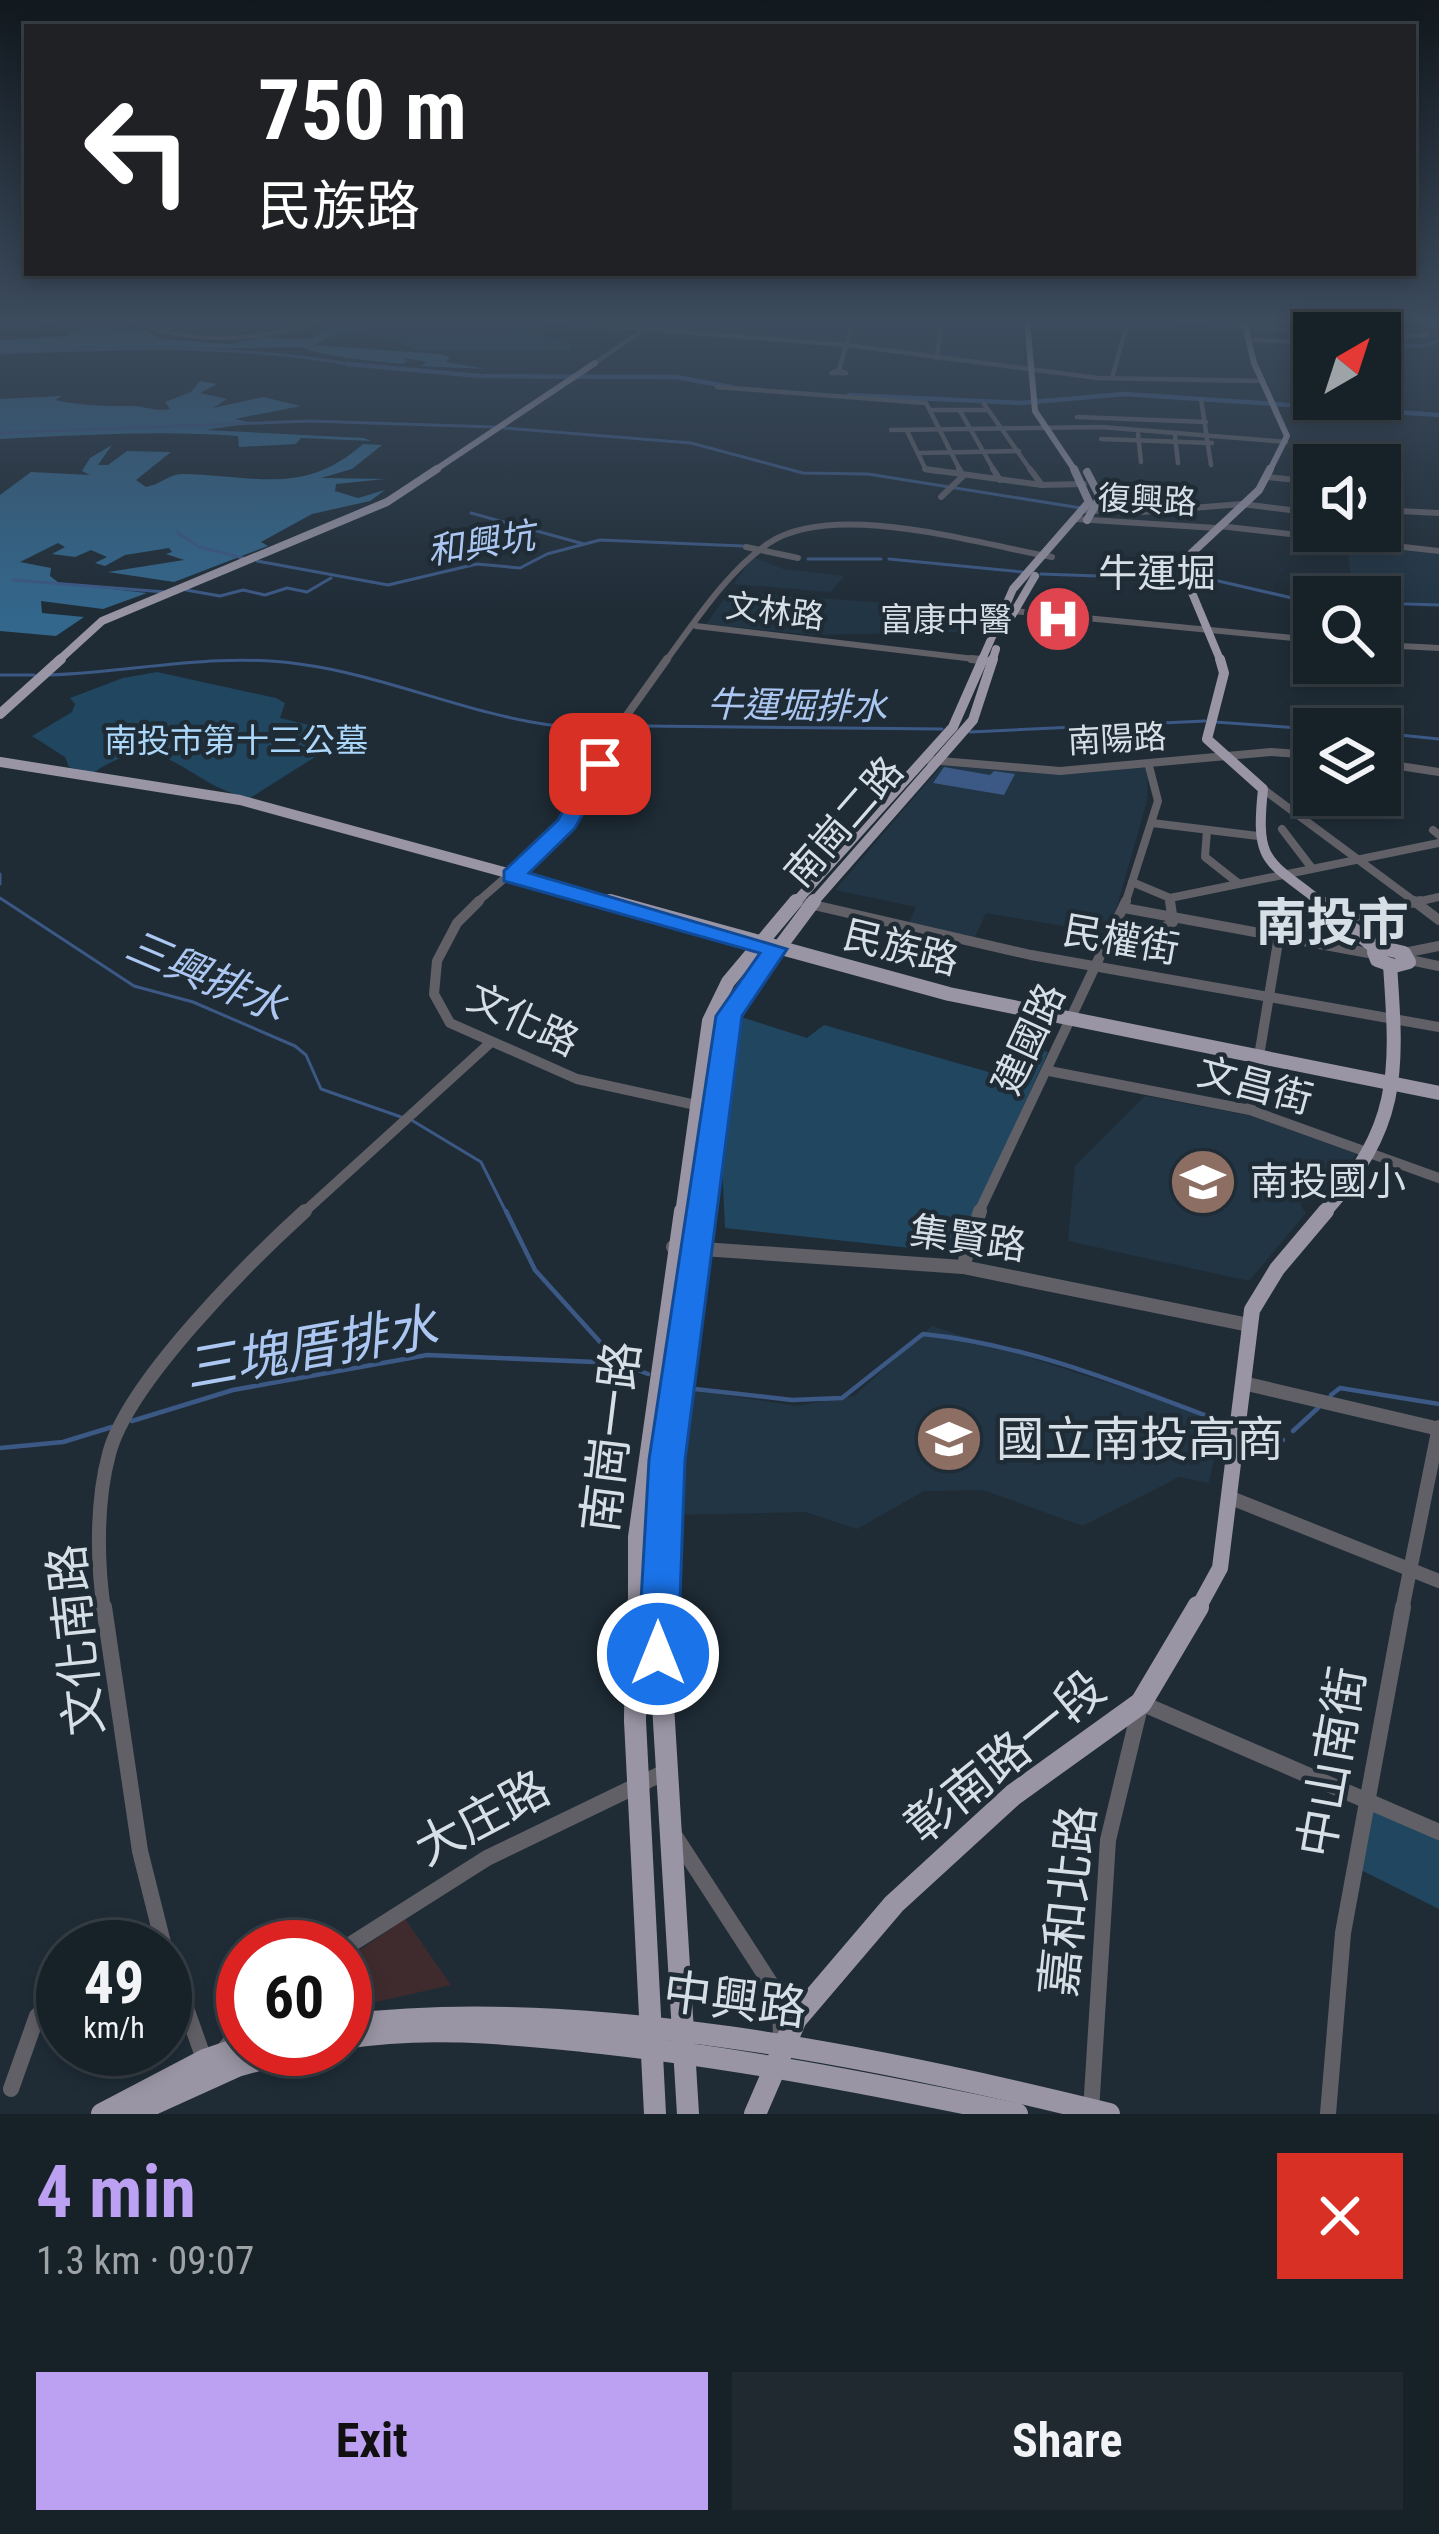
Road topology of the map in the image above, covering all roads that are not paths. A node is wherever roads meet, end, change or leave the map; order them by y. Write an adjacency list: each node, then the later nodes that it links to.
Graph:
1 (1138, 419): 13 (street)
2 (508, 420): 57 (main road)
3 (935, 420): 15 (street)
4 (965, 420): 11 (street)
5 (994, 420): 12 (street)
6 (1045, 420): 10 (main road)
7 (1153, 420): 9 (street)
8 (1282, 420): 22 (main road)
9 (1206, 422): 18 (street)
10 (1048, 427): 12 (street); 13 (street); 35 (main road); 40 (main road)
11 (970, 429): 12 (street); 15 (street); 26 (street)
12 (1000, 429): 24 (street)
13 (1138, 429): 16 (street); 20 (street)
14 (891, 430): 17 (street)
15 (940, 430): 17 (street); 25 (street)
16 (1175, 430): 18 (street); 21 (street)
17 (907, 431): 27 (street)
18 (1209, 432): 22 (street); 23 (street)
19 (1101, 439): 20 (street)
20 (1138, 440): 21 (street); 28 (street)
21 (1176, 442): 23 (street); 29 (street)
22 (1286, 442): 32 (main road)
23 (1212, 443): 30 (street)
24 (1018, 451): 26 (street); 36 (street)
25 (953, 452): 26 (street); 27 (street); 31 (street)
26 (986, 452): 33 (street)
27 (920, 453): 31 (street)
28 (1141, 462)
29 (1178, 463)
30 (1211, 465)
31 (963, 476): 33 (street); 37 (street)
32 (1268, 477): 34 (street); 38 (main road)
33 (1000, 480): 36 (street)
34 (1293, 480)
35 (1084, 484): 36 (street); 40 (main road)
36 (1042, 485)
37 (941, 497)
38 (1244, 503): 39 (street); 40 (street); 44 (main road)
39 (1293, 508)
40 (1091, 509): 43 (main road, 南崗二路)
41 (1401, 514): 42 (street)
42 (1439, 515)
43 (1080, 520): 44 (street, 復興路); 48 (main road, 南崗二路)
44 (1218, 527): 47 (street, 復興路); 52 (main road)
45 (746, 547): 46 (street)
46 (759, 548): 48 (street); 49 (street); 51 (street, 文化路)
47 (1439, 551)
48 (1047, 556): 50 (main road, 南崗二路)
49 (798, 558)
50 (1008, 610): 52 (street); 56 (main road, 南崗二路)
51 (696, 626): 56 (street, 文林路); 74 (street, 文化路)
52 (1211, 628): 53 (street); 59 (main road)
53 (1293, 638)
54 (1401, 646): 55 (street)
55 (1439, 648)
56 (986, 660): 60 (main road, 南崗二路)
57 (0, 710)
58 (1293, 755): 59 (street, 南陽路)
59 (1222, 757): 62 (street, 南陽路); 65 (main road)
60 (930, 760): 62 (street, 南陽路); 79 (main road, 南崗二路); 81 (main road, 南崗二路)
61 (0, 762): 74 (main road, 民族路)
62 (1148, 766): 66 (street, 建國路)
63 (1401, 766): 64 (street)
64 (1439, 772)
65 (1263, 789): 69 (main road); 71 (street)
66 (1152, 823): 67 (street); 75 (street, 建國路)
67 (1207, 830): 69 (street); 76 (street)
68 (1282, 830): 72 (street)
69 (1258, 836): 73 (main road)
70 (1437, 836): 71 (street)
71 (1358, 859): 72 (street); 80 (street)
72 (1311, 867): 73 (street)
73 (1285, 873): 76 (street); 84 (main road)
74 (513, 876): 89 (main road, 民族路); 99 (street, 文化路)
75 (1132, 882): 78 (street); 82 (street, 建國路)
76 (1238, 884): 78 (street)
77 (1439, 897): 80 (street)
78 (1170, 898): 83 (street)
79 (796, 901): 81 (street, 民權街); 89 (main road, 南崗二路)
80 (1416, 902): 84 (street); 85 (street)
81 (811, 905): 89 (main road, 南崗二路); 94 (street, 民權街)
82 (1124, 908): 83 (street); 86 (street, 建國路)
83 (1174, 917): 86 (street); 87 (street)
84 (1340, 920): 90 (main road)
85 (1439, 920)
86 (1113, 934): 94 (street, 建國路)
87 (1279, 936): 90 (street); 95 (street)
88 (1439, 946): 91 (street)
89 (766, 947): 97 (main road, 民族路); 104 (main road, 南崗一路)
90 (1376, 952): 91 (main road); 92 (main road)
91 (1407, 956): 92 (main road); 93 (street)
92 (1390, 965): 96 (main road, 彰南路一段)
93 (1439, 965)
94 (1096, 966): 95 (street, 民權街); 97 (street, 建國路)
95 (1270, 997): 96 (street, 民權街); 100 (street)
96 (1393, 1019): 98 (street, 民權街); 102 (main road, 彰南路一段)
97 (1072, 1023): 100 (main road, 民族路); 101 (street, 建國路)
98 (1439, 1028)
99 (490, 1043): 104 (street, 文化路); 123 (street, 文化南路)
100 (1256, 1058): 102 (main road, 民族路); 105 (street)
101 (1049, 1071): 105 (street, 文昌街); 110 (street, 建國路)
102 (1392, 1084): 103 (main road, 民族路); 106 (main road, 彰南路一段)
103 (1439, 1093)
104 (704, 1107): 108 (main road, 南崗一路); 109 (main road, 南崗一路)
105 (1250, 1111): 106 (street, 文昌街)
106 (1370, 1154): 107 (street, 文昌街); 111 (main road, 彰南路一段)
107 (1439, 1178)
108 (673, 1247): 109 (street, 集賢路); 119 (main road, 南崗一路)
109 (696, 1249): 110 (street, 集賢路); 118 (main road, 南崗一路)
110 (964, 1267): 111 (street, 集賢路)
111 (1249, 1324): 112 (main road, 彰南路一段)
112 (1243, 1383): 113 (street); 114 (main road, 彰南路一段)
113 (1439, 1428): 115 (street, 中山南街)
114 (1231, 1498): 115 (street); 117 (main road, 彰南路一段)
115 (1407, 1570): 116 (street); 120 (street, 中山南街)
116 (1439, 1581)
117 (1141, 1703): 120 (street); 132 (main road, 彰南路一段); 136 (street, 嘉和北路)
118 (665, 1772): 119 (street, 大庄路); 121 (main road, 南崗一路)
119 (639, 1784): 124 (street, 大庄路); 129 (main road, 南崗一路)
120 (1364, 1799): 122 (street); 143 (street, 中山南街)
121 (668, 1828): 130 (main road, 南崗一路); 132 (street)
122 (1439, 1832)
123 (158, 1920)
124 (372, 1931)
125 (192, 2001): 131 (street, 文化南路)
126 (36, 2021): 135 (street)
127 (372, 2022): 129 (main road, 中興路)
128 (372, 2035): 129 (main road, 中興路)
129 (650, 2039): 130 (main road, 中興路); 139 (main road)
130 (684, 2043): 132 (main road, 中興路); 140 (main road)
131 (216, 2047)
132 (778, 2057): 136 (main road, 中興路); 141 (main road, 彰南路一段); 142 (main road, 中興路)
133 (216, 2064): 137 (main road)
134 (216, 2065): 138 (main road)
135 (10, 2089)
136 (1097, 2112)
137 (102, 2114)
138 (131, 2114)
139 (655, 2114)
140 (688, 2114)
141 (755, 2114)
142 (1017, 2114)
143 (1328, 2114)

